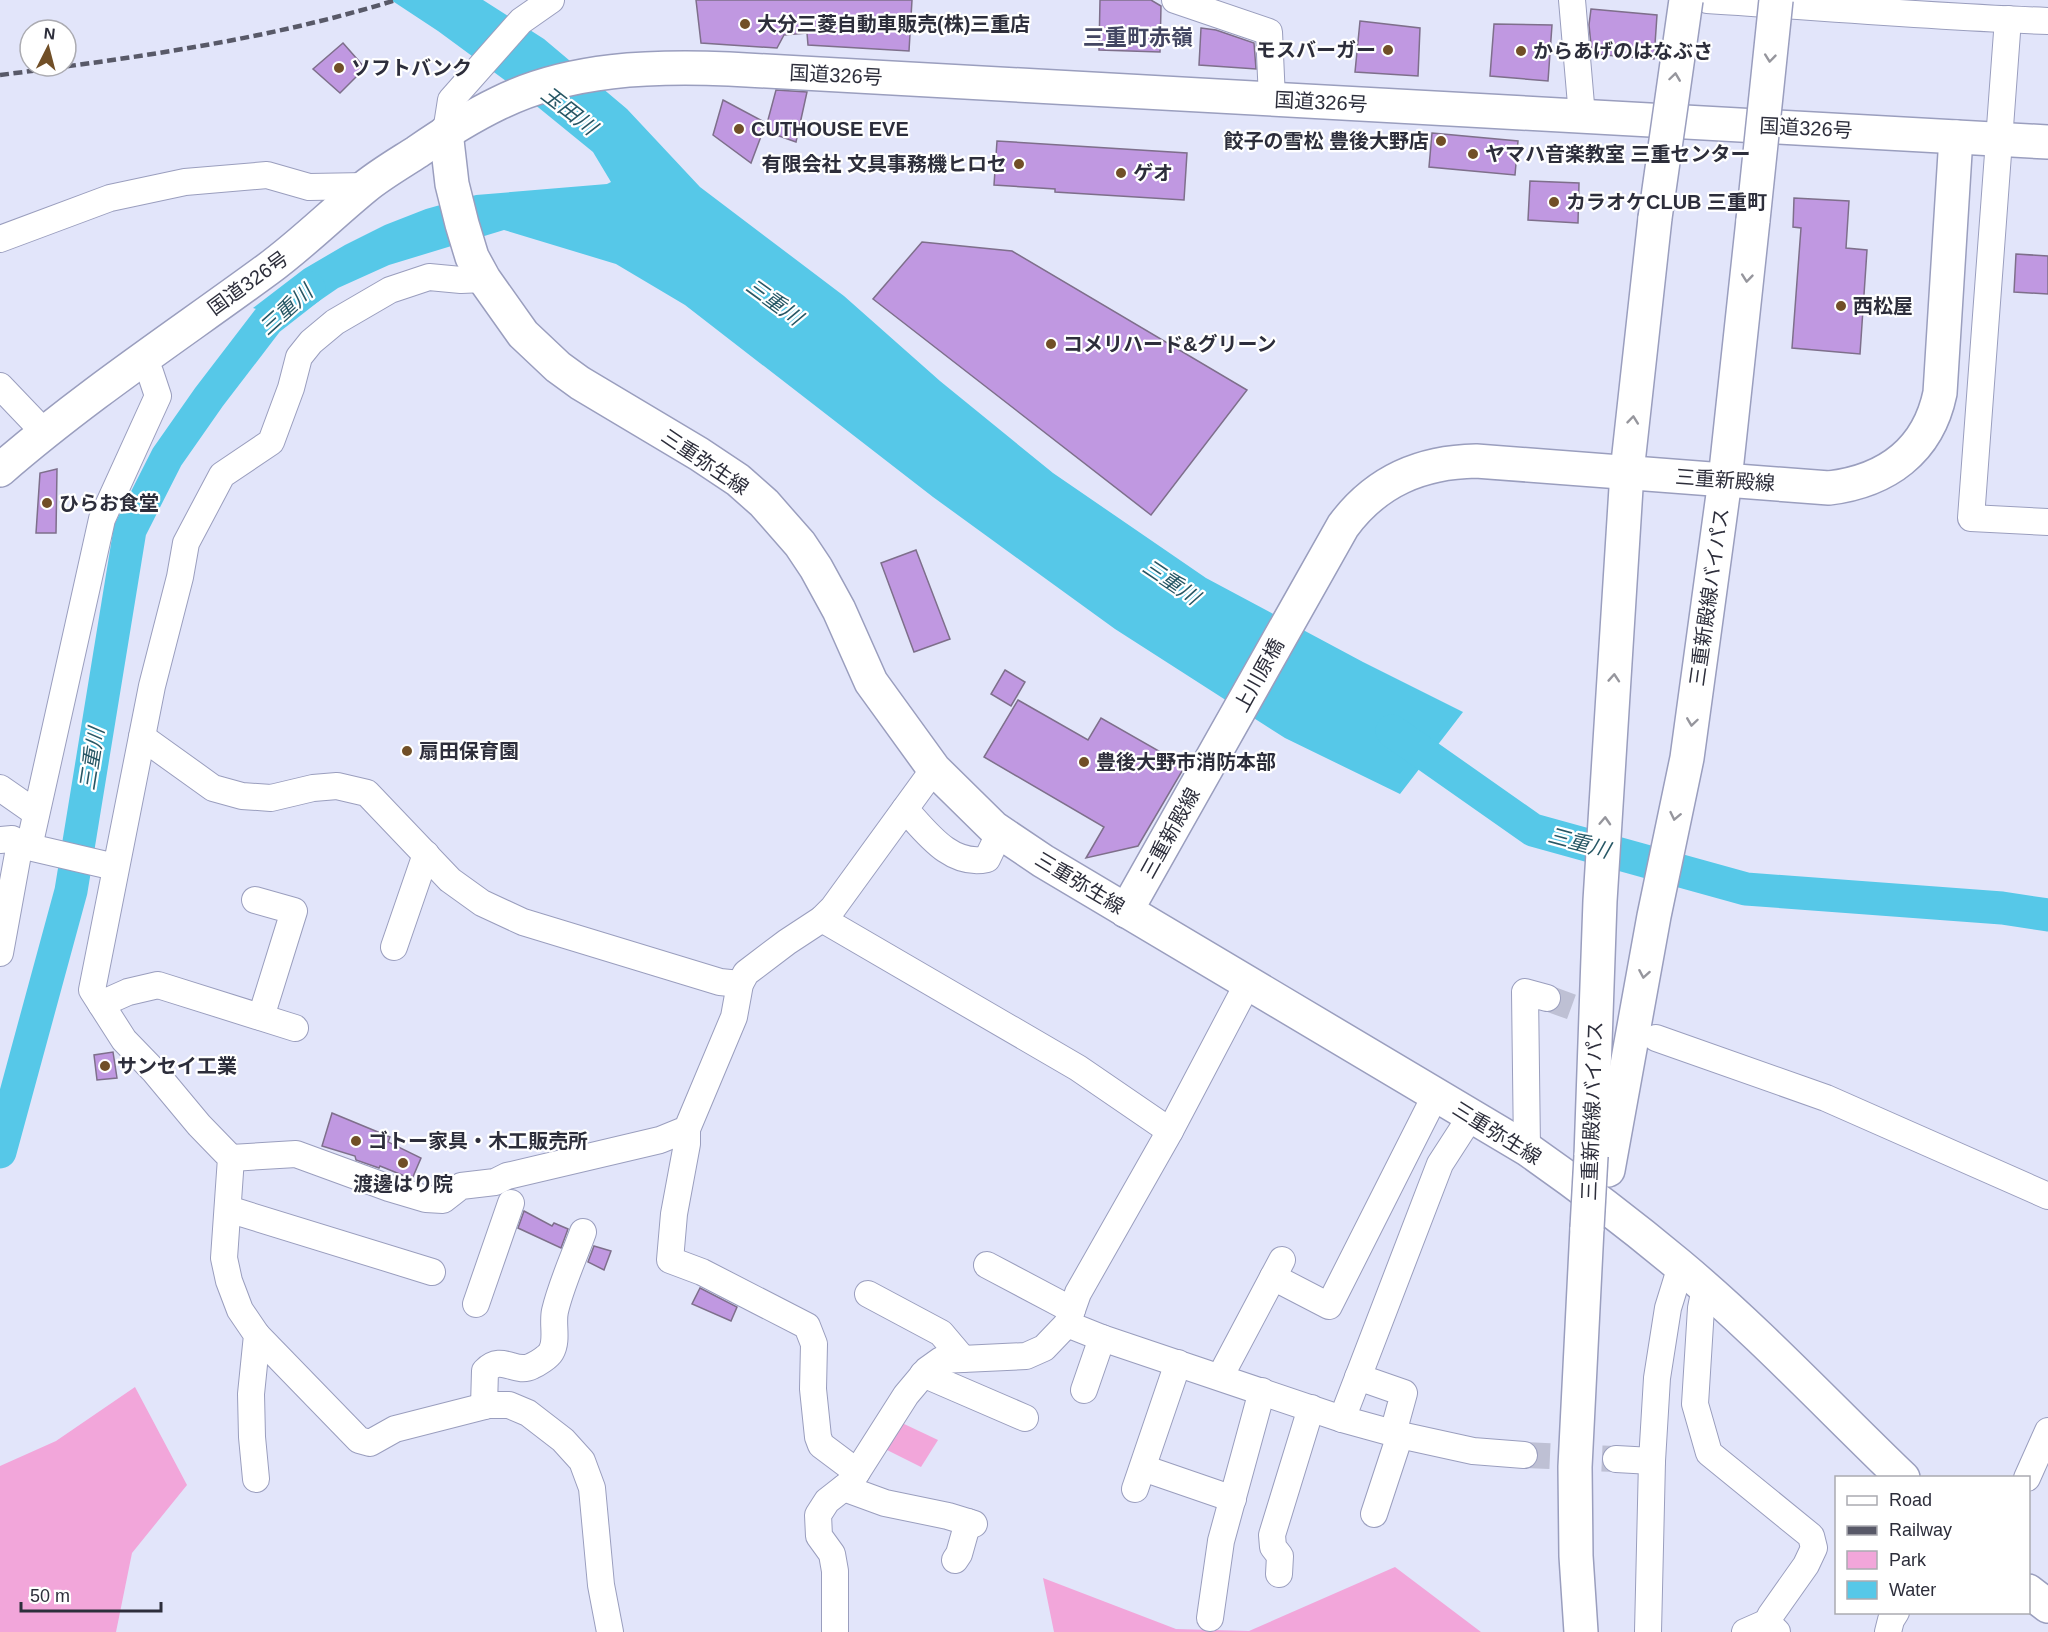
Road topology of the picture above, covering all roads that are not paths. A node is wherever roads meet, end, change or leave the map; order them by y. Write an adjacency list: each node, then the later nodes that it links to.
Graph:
1 (551, 0): 12 (street)
2 (1175, 0): 10 (street)
3 (1572, 0): 11 (street)
4 (1686, 0): 23 (main road, one-way to 4, bridge)
5 (1707, 0): 7 (street)
6 (1776, 0): 24 (main road, 三重新殿線バイパス, one-way to 24, bridge)
7 (1864, 5): 8 (street)
8 (2008, 20): 9 (street); 14 (street)
9 (2048, 21)
10 (1272, 99): 11 (main road, 国道326号); 12 (main road, 国道326号)
11 (1582, 116): 13 (main road, 国道326号)
12 (447, 132): 16 (main road, 国道326号); 18 (main road, 三重弥生線)
13 (1956, 137): 14 (main road, 国道326号); 24 (main road, 三重新殿線)
14 (1998, 139): 15 (main road, 国道326号); 25 (street)
15 (2048, 142)
16 (366, 186): 17 (street); 21 (main road, 国道326号)
17 (0, 239)
18 (482, 275): 28 (street); 29 (main road, 三重弥生線)
19 (150, 372): 32 (street)
20 (0, 386): 21 (street)
21 (44, 432): 22 (main road, 国道326号)
22 (0, 470)
23 (1628, 472): 24 (main road, 三重新殿線); 26 (main road, 三重新殿線); 55 (main road, 三重新殿線バイパス, one-way to 23)
24 (1725, 480): 55 (main road, 三重新殿線バイパス, one-way to 55)
25 (2048, 522)
26 (1287, 625): 27 (main road, 上川原橋)
27 (1231, 725): 38 (main road, 三重新殿線)
28 (142, 737): 35 (street); 36 (street)
29 (934, 769): 31 (street); 33 (main road, 三重弥生線)
30 (0, 788): 32 (street)
31 (905, 809): 33 (street); 39 (street)
32 (36, 813): 34 (street)
33 (1000, 832): 38 (main road, 三重弥生線)
34 (16, 843): 36 (street); 41 (street)
35 (426, 854): 40 (street); 43 (street)
36 (112, 866): 45 (street)
37 (255, 900): 46 (street)
38 (1126, 911): 42 (main road, 三重弥生線)
39 (822, 919): 43 (street); 52 (street)
40 (394, 947)
41 (0, 953)
42 (1248, 983): 49 (main road, 三重弥生線); 52 (street)
43 (741, 984): 51 (street)
44 (1547, 998): 53 (street)
45 (101, 1004): 46 (street); 54 (street)
46 (261, 1017): 47 (street)
47 (295, 1028)
48 (1656, 1038): 56 (street)
49 (1438, 1096): 50 (main road, 三重弥生線); 72 (street)
50 (1471, 1116): 53 (main road, 三重弥生線); 73 (street)
51 (687, 1130): 54 (street); 88 (street)
52 (1170, 1131): 66 (street)
53 (1527, 1149): 61 (main road, 三重弥生線)
54 (231, 1158): 58 (street)
55 (1600, 1163): 100 (main road, 三重新殿線バイパス)
56 (2048, 1196)
57 (511, 1203): 65 (street)
58 (228, 1209): 62 (street); 67 (street)
59 (583, 1232): 76 (street)
60 (987, 1264): 66 (street)
61 (1681, 1266): 63 (main road, 三重弥生線); 84 (street)
62 (432, 1272)
63 (1705, 1288): 85 (main road, 三重弥生線); 97 (street)
64 (868, 1294): 69 (street)
65 (476, 1304)
66 (1069, 1317): 68 (street); 69 (street)
67 (257, 1335): 76 (street); 87 (street)
68 (1102, 1338): 70 (street); 74 (street)
69 (963, 1359): 71 (street)
70 (1179, 1364): 72 (street); 89 (street)
71 (923, 1374): 78 (street); 88 (street)
72 (1220, 1377): 75 (street)
73 (1358, 1377): 79 (street); 81 (street)
74 (1084, 1390)
75 (1262, 1391): 77 (street); 89 (street)
76 (484, 1406): 98 (street)
77 (1311, 1408): 79 (street); 92 (street)
78 (1025, 1418)
79 (1342, 1419): 81 (street)
80 (2048, 1431): 86 (street)
81 (1396, 1434): 82 (street); 90 (street)
82 (1524, 1455)
83 (1616, 1459): 84 (street)
84 (1652, 1461): 101 (street)
85 (1901, 1476)
86 (2028, 1476)
87 (256, 1479)
88 (850, 1480): 91 (street); 99 (street)
89 (1233, 1499): 96 (street)
90 (1374, 1514)
91 (956, 1560)
92 (1280, 1574)
93 (2030, 1592): 94 (main road)
94 (2048, 1606)
95 (1895, 1614): 103 (street)
96 (1210, 1618)
97 (1773, 1626): 102 (street)
98 (610, 1632)
99 (835, 1632)
100 (1581, 1632)
101 (1648, 1632)
102 (1745, 1632)
103 (1888, 1632)

